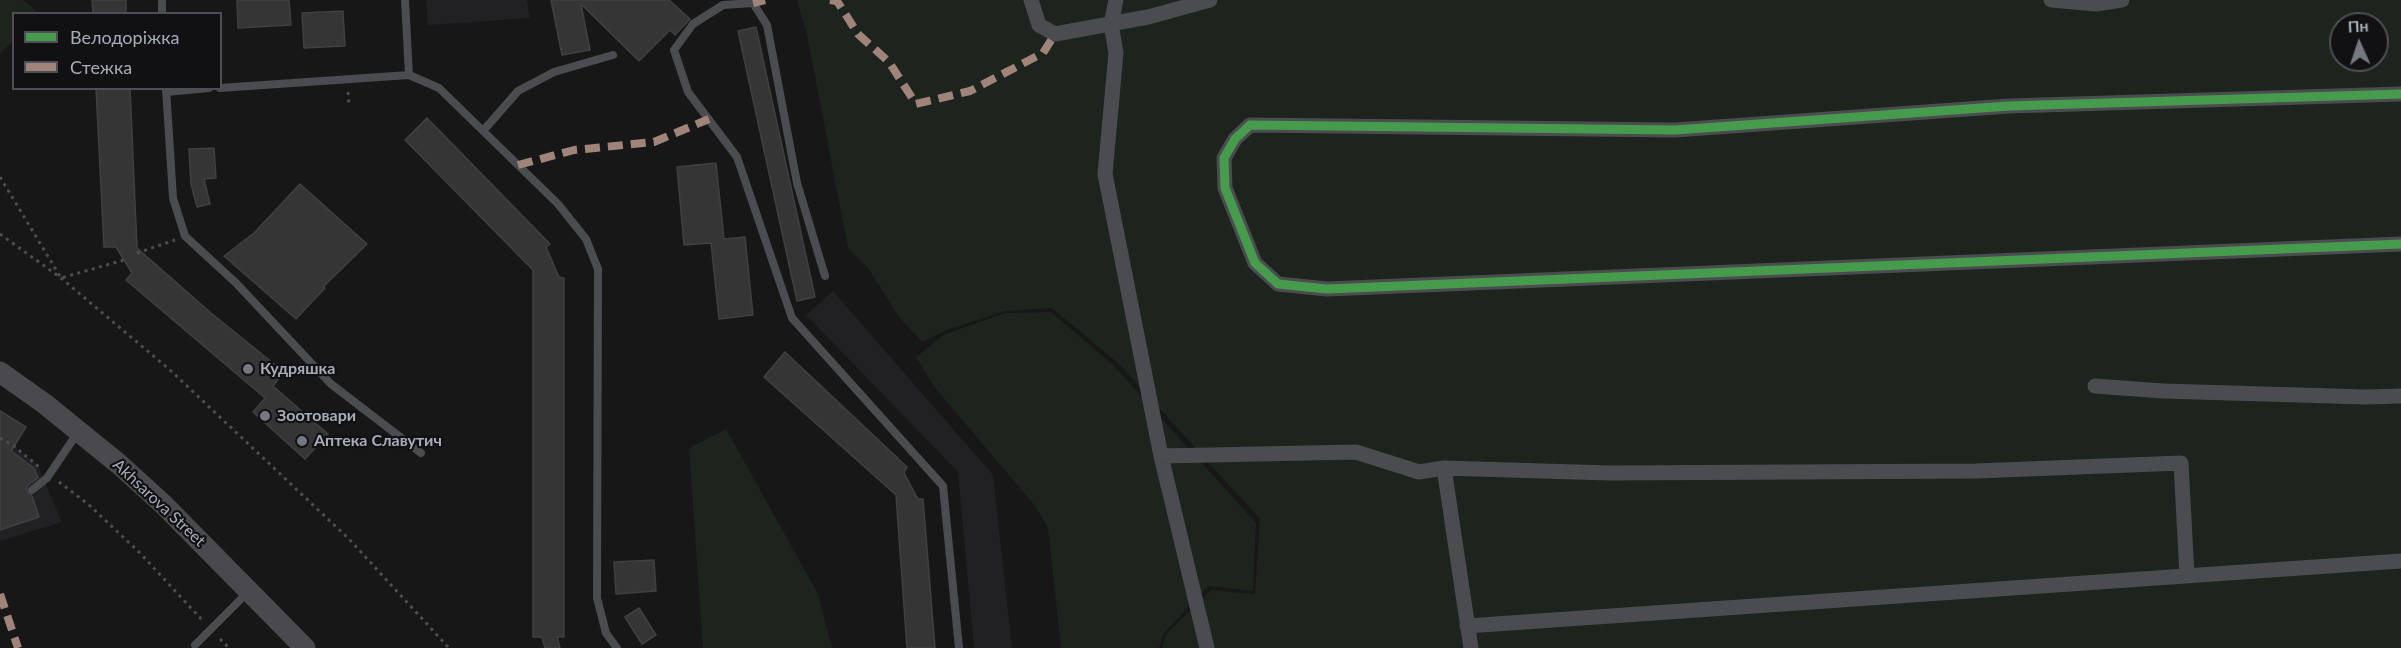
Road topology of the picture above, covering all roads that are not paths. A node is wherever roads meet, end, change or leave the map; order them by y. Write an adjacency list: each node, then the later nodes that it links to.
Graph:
1 (405, 0): 9 (lane)
2 (1031, 0): 7 (street)
3 (1116, 0): 7 (street)
4 (1210, 0): 7 (street)
5 (2051, 0): 6 (street)
6 (2122, 0)
7 (1107, 25): 21 (street)
8 (613, 55): 13 (lane)
9 (409, 75): 10 (lane); 13 (lane)
10 (222, 88)
11 (166, 90): 20 (lane)
12 (2401, 94): 14 (street)
13 (483, 131): 31 (lane)
14 (2401, 244)
15 (825, 276): 32 (lane)
16 (0, 372): 19 (main road, Akhsarova Street)
17 (2095, 386): 18 (street)
18 (2401, 396)
19 (79, 431): 23 (lane); 26 (main road, Akhsarova Street)
20 (422, 453)
21 (1161, 456): 22 (street); 33 (street)
22 (1444, 468): 25 (street); 27 (street)
23 (32, 490)
24 (2401, 561): 25 (street)
25 (2187, 576): 27 (street)
26 (250, 591): 28 (lane); 30 (main road, Akhsarova Street)
27 (1467, 626): 34 (street)
28 (197, 647): 29 (lane)
29 (186, 648)
30 (305, 648)
31 (617, 648)
32 (959, 648)
33 (1207, 648)
34 (1471, 648)

